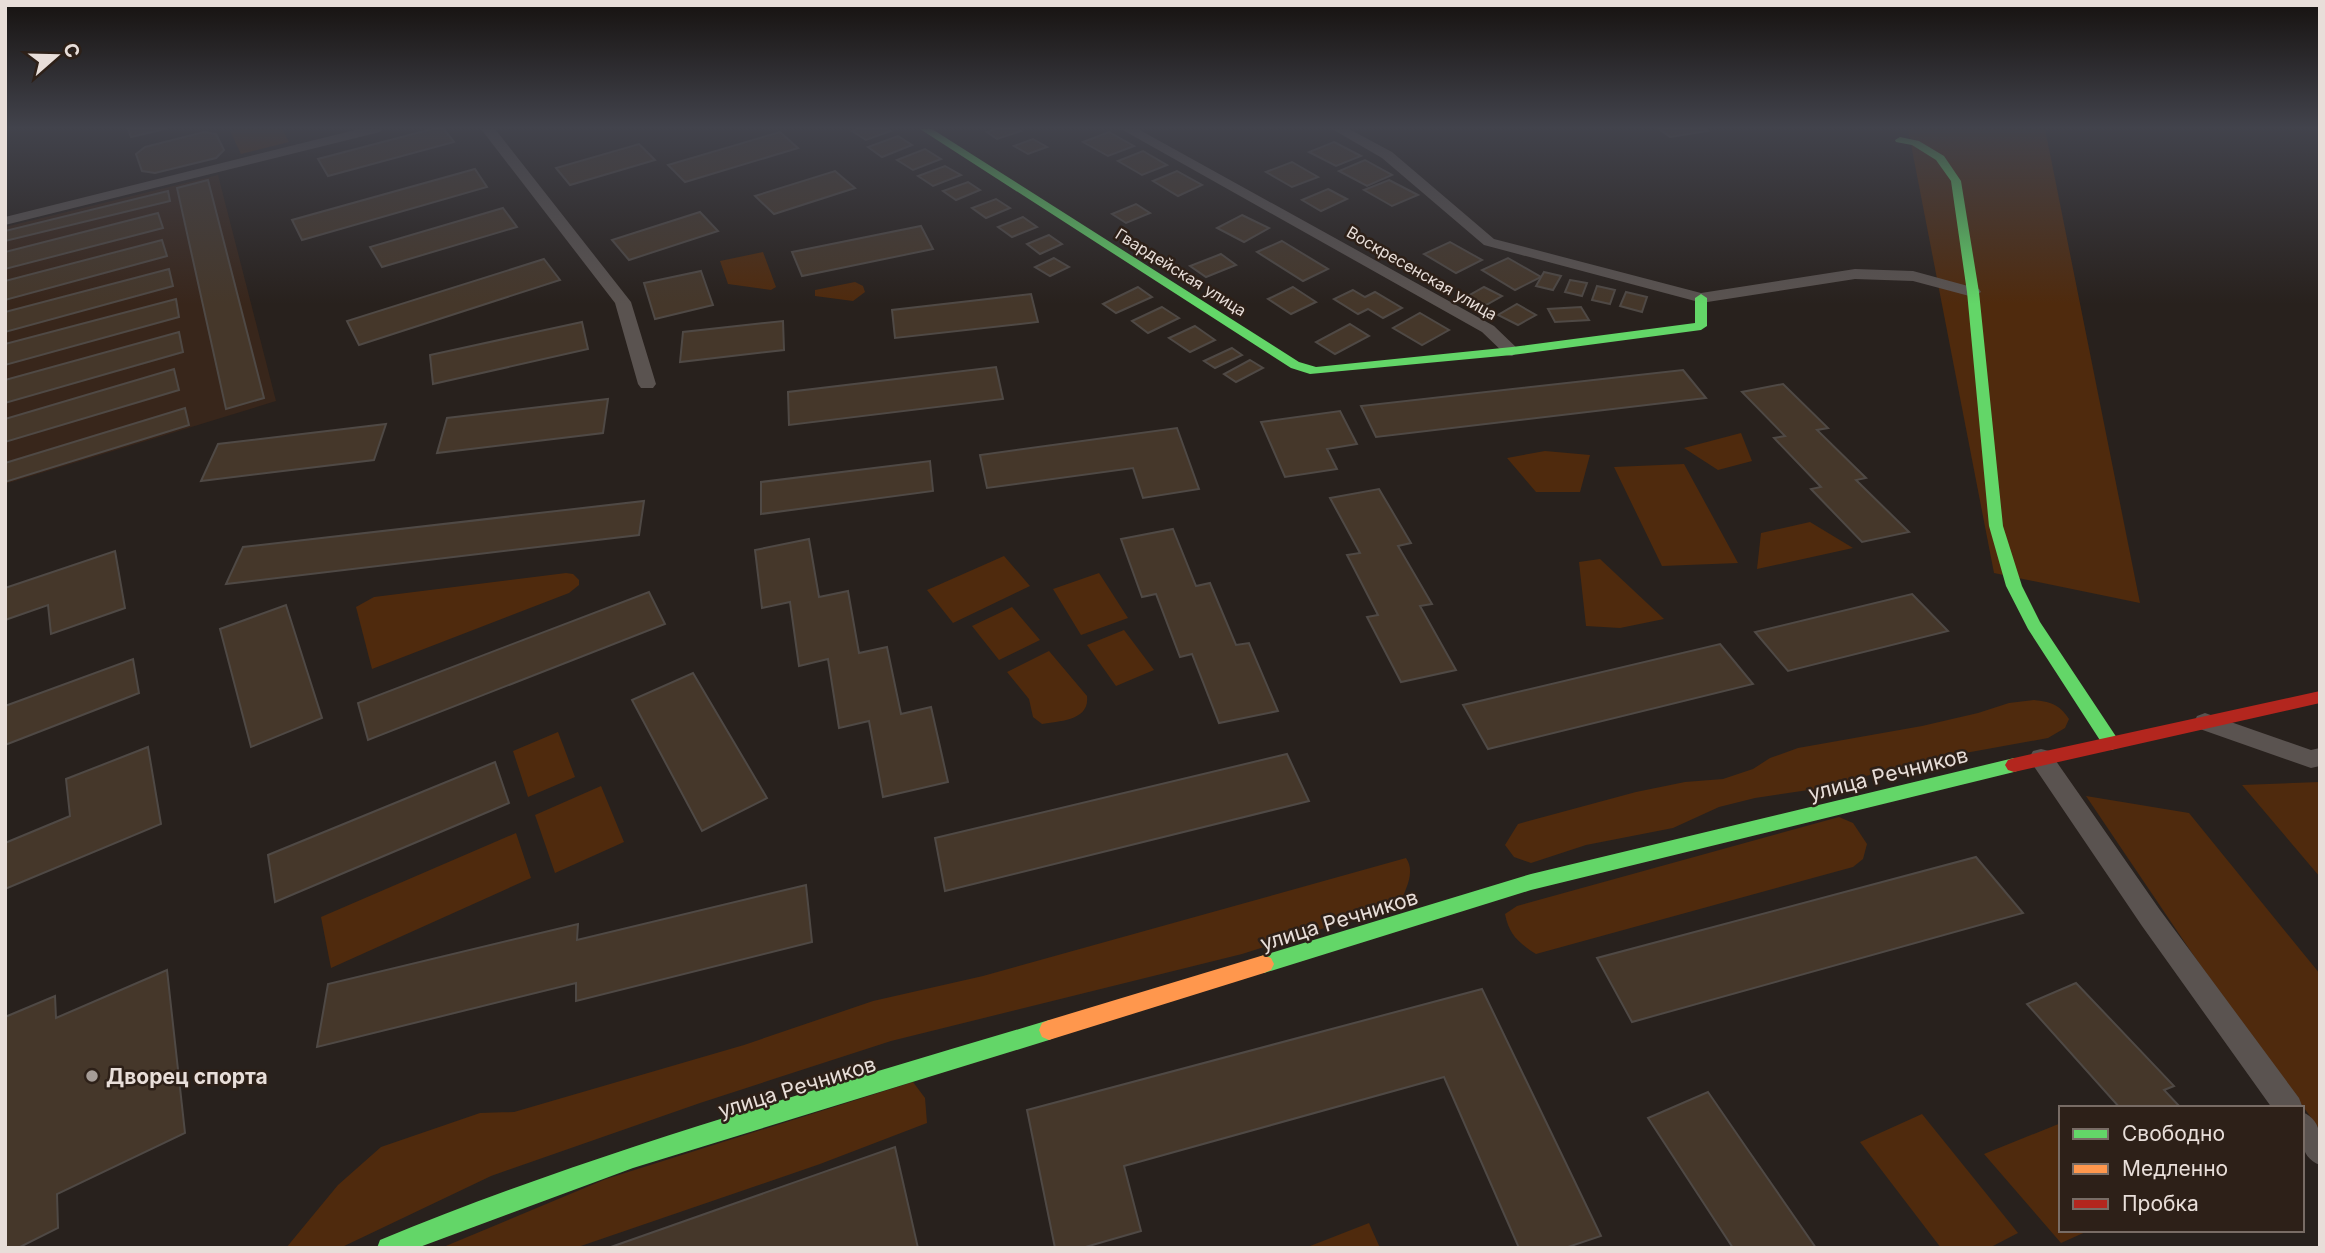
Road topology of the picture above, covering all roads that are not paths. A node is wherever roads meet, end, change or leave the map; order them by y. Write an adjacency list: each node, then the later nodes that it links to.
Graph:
1 (140, 187): 7 (street)
2 (534, 187): 11 (street)
3 (1017, 187): 10 (street, Гвардейская улица)
4 (1234, 187): 10 (street, Воскресенская улица)
5 (1424, 187): 9 (street)
6 (1957, 187): 8 (street)
7 (5, 221)
8 (1973, 292): 9 (street); 14 (street)
9 (1701, 298): 10 (street)
10 (1512, 351)
11 (647, 384)
12 (2320, 697): 13 (street, улица Речников)
13 (2205, 722): 14 (street, улица Речников); 15 (street)
14 (2111, 743): 16 (street, улица Речников)
15 (2320, 757)
16 (2041, 758): 17 (street); 20 (street, улица Речников)
17 (2288, 1106)
18 (2304, 1129): 19 (street)
19 (2320, 1151)
20 (388, 1248)

